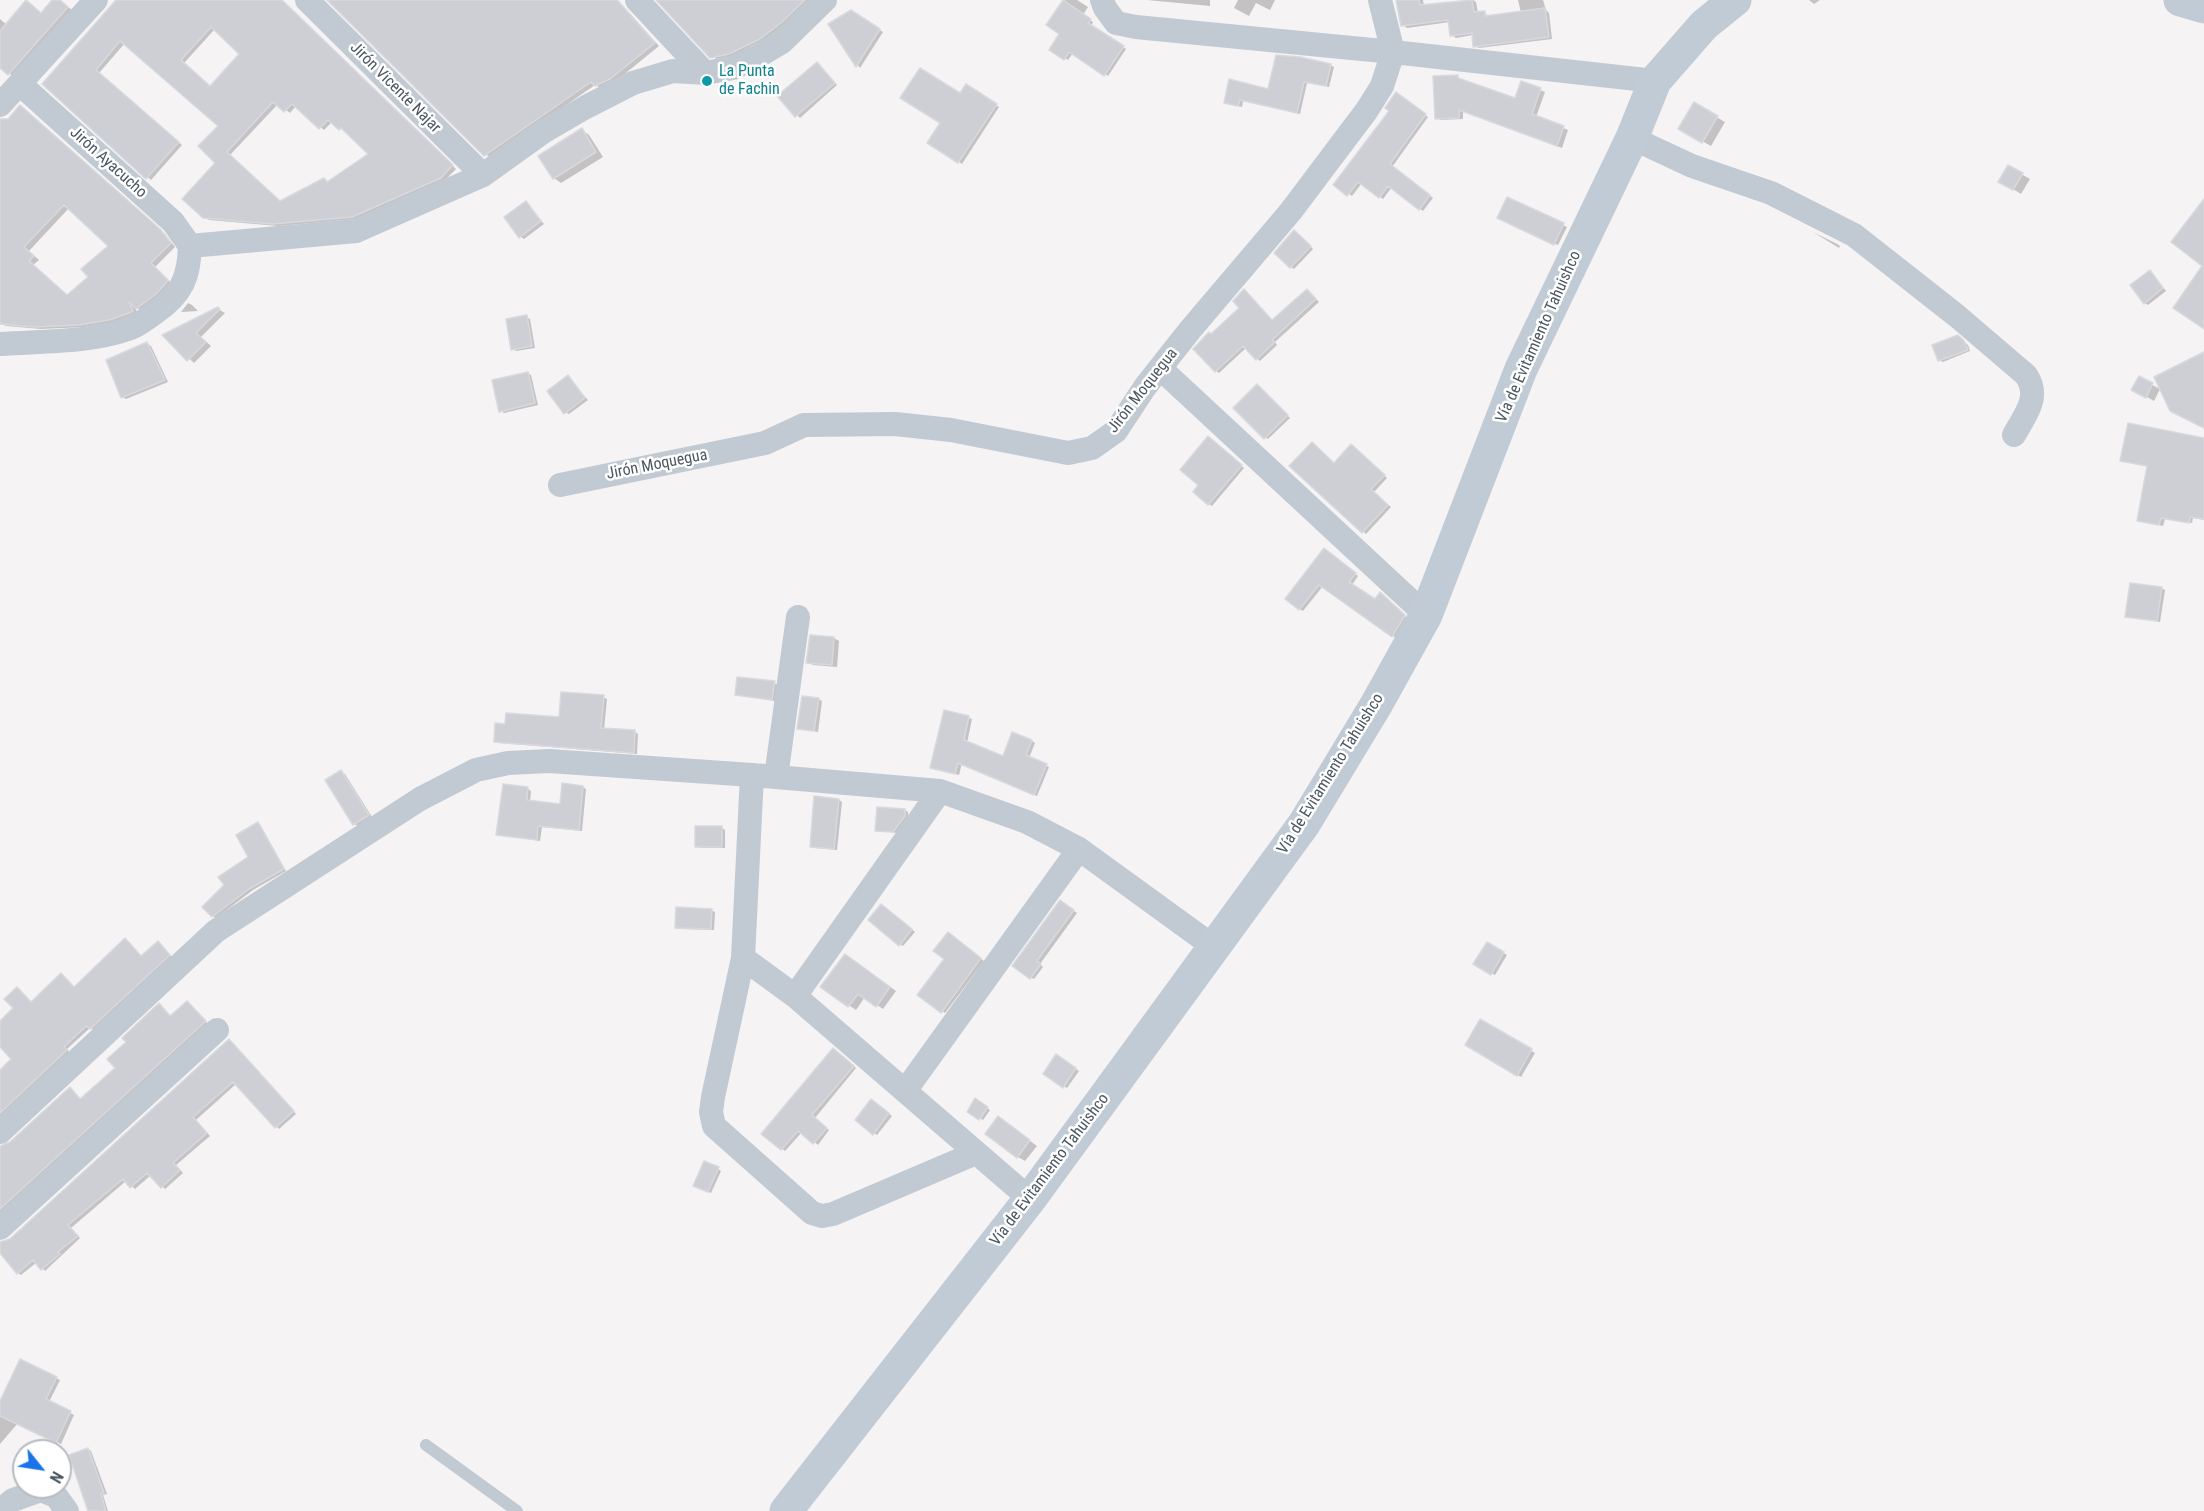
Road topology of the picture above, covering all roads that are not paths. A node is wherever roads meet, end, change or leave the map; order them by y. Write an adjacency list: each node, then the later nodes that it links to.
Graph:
1 (96, 0): 13 (street)
2 (307, 0): 15 (street, Jirón Vicente Najar)
3 (637, 0): 11 (street)
4 (825, 0): 11 (street)
5 (1102, 0): 10 (street)
6 (1380, 0): 10 (street)
7 (1735, 0): 12 (main road, Vía de Evitamiento Tahuishco)
8 (2180, 0): 9 (main road)
9 (2204, 8)
10 (1393, 52): 12 (street); 18 (street, Jirón Moquegua)
11 (705, 73): 15 (street)
12 (1655, 81): 14 (main road, Vía de Evitamiento Tahuishco)
13 (7, 93): 16 (street, Jirón Ayacucho)
14 (1632, 138): 19 (street); 21 (main road, Vía de Evitamiento Tahuishco)
15 (483, 175): 16 (street)
16 (190, 246): 17 (street)
17 (0, 344)
18 (1161, 369): 20 (street, Jirón Moquegua); 21 (street)
19 (2014, 435)
20 (560, 485)
21 (1426, 615): 27 (main road, Vía de Evitamiento Tahuishco)
22 (798, 616): 24 (street)
23 (752, 775): 24 (street); 28 (street); 32 (street)
24 (776, 777): 25 (street)
25 (940, 791): 26 (street); 29 (street)
26 (1079, 849): 27 (street); 31 (street)
27 (1214, 947): 34 (main road, Vía de Evitamiento Tahuishco)
28 (743, 958): 29 (street); 33 (street)
29 (795, 996): 31 (street)
30 (217, 1030): 35 (street)
31 (905, 1091): 33 (street)
32 (0, 1132)
33 (976, 1153): 34 (street)
34 (1030, 1199): 40 (main road, Vía de Evitamiento Tahuishco)
35 (0, 1228)
36 (426, 1445): 39 (lane)
37 (0, 1511): 38 (street)
38 (68, 1511)
39 (516, 1511)
40 (786, 1511)

